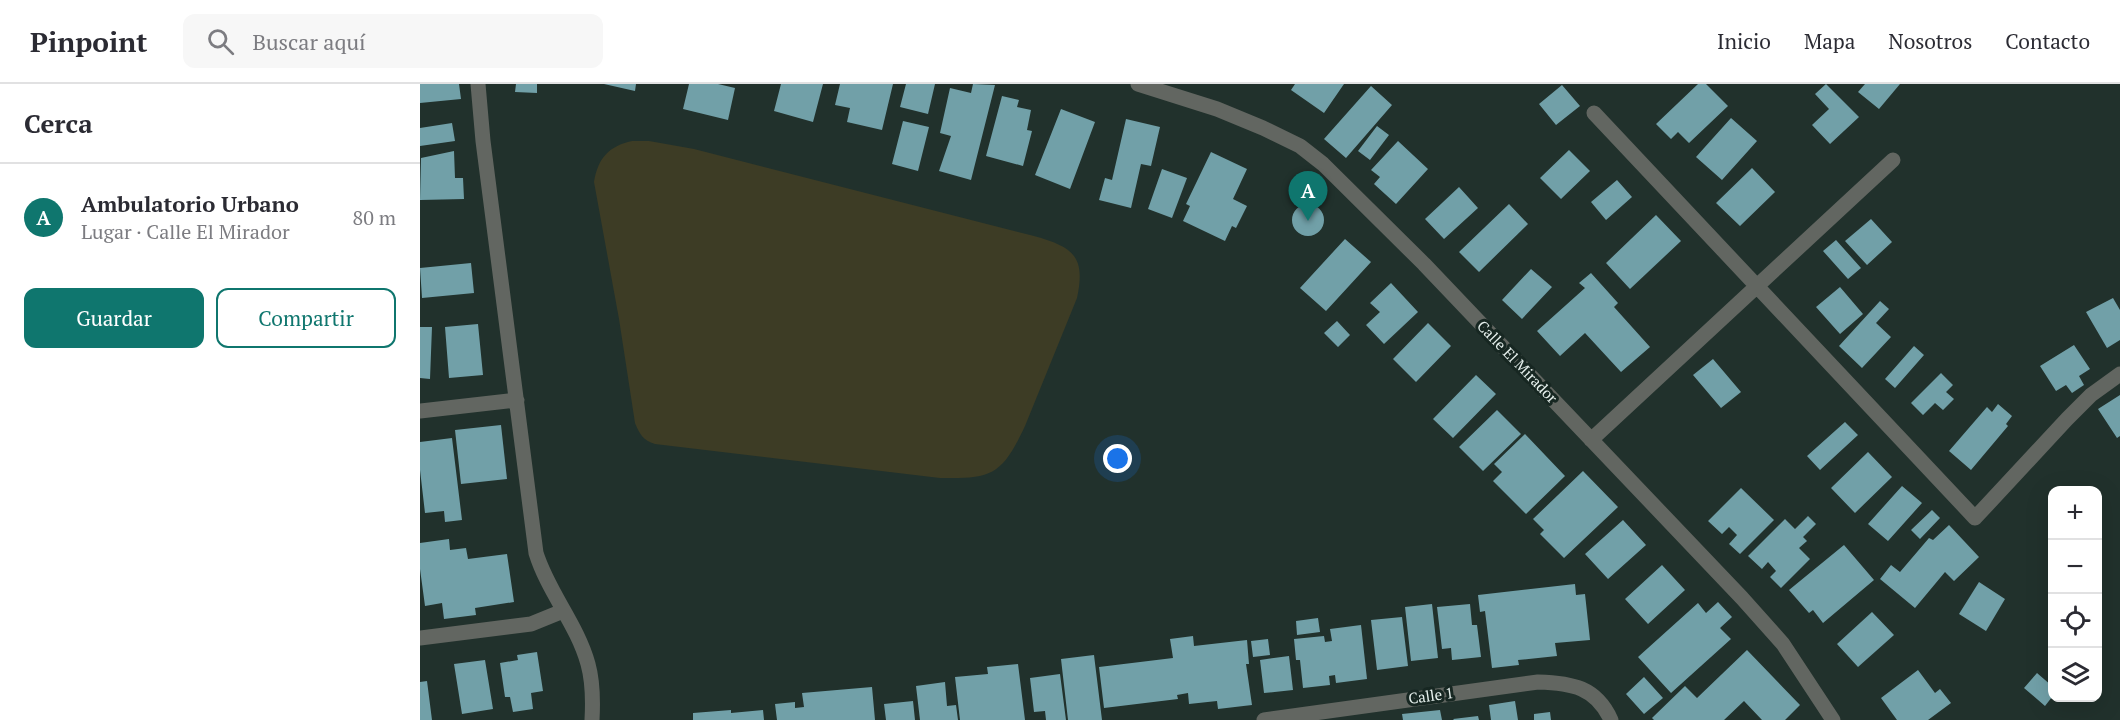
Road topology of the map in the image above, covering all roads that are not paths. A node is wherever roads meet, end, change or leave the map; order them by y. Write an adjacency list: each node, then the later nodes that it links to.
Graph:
1 (478, 84): 7 (street)
2 (1138, 84): 9 (street, Calle El Mirador)
3 (1594, 113): 5 (street)
4 (1893, 160): 5 (street)
5 (1757, 286): 6 (street); 9 (street)
6 (2120, 374)
7 (517, 400): 8 (street); 10 (street)
8 (420, 411)
9 (1591, 440): 15 (street, Calle El Mirador)
10 (564, 611): 11 (street); 12 (street)
11 (420, 638)
12 (592, 720)
13 (1264, 720): 14 (street, Calle 1)
14 (1611, 720)
15 (1833, 720)

